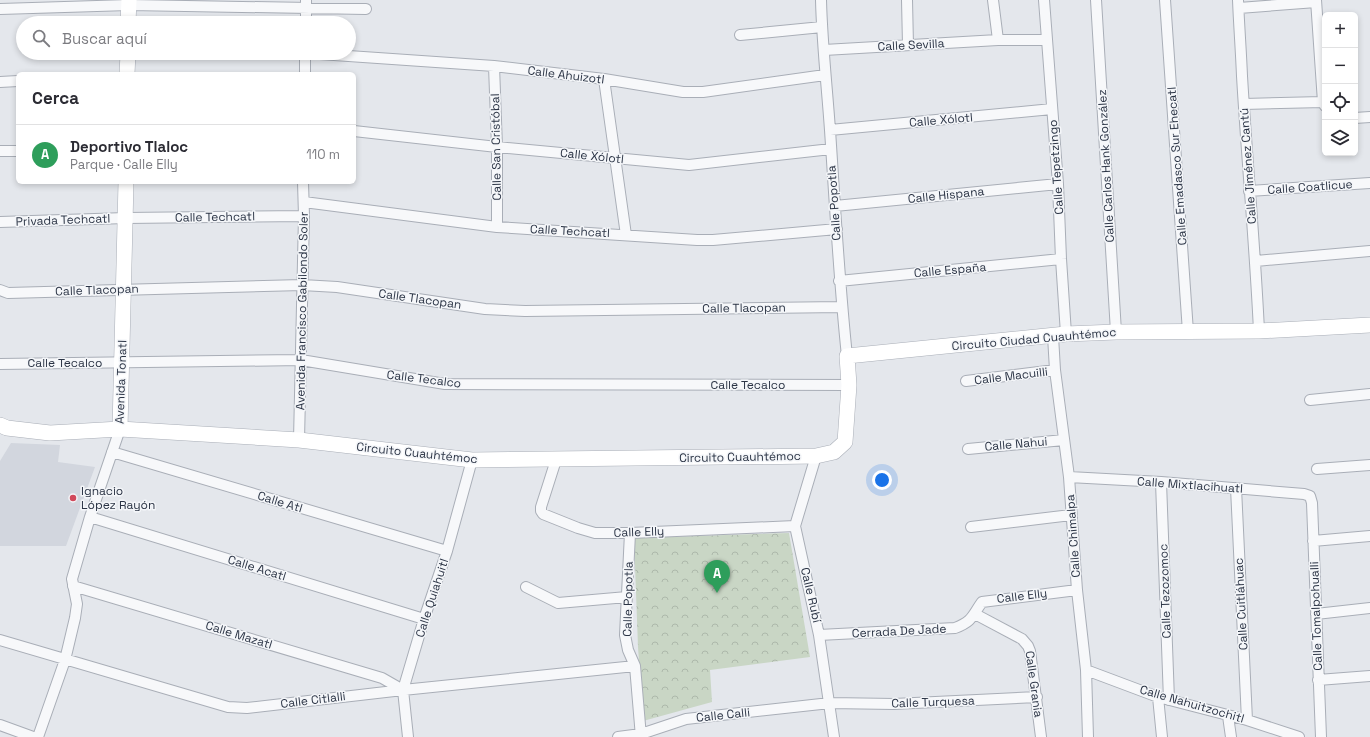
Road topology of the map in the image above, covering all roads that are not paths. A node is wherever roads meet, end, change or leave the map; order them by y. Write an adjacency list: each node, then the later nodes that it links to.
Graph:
1 (821, 0): 15 (street, Calle Popotla)
2 (907, 0): 19 (street)
3 (993, 0): 17 (street)
4 (1044, 0): 18 (street, Calle Tepetzingo)
5 (1096, 0): 67 (street, Calle Carlos Hank González)
6 (1165, 0): 68 (street, Calle Emadasco Sur Ehecatl)
7 (1316, 1): 10 (street); 31 (street)
8 (129, 3): 9 (street); 11 (street); 13 (street)
9 (306, 4): 12 (street); 14 (street)
10 (1238, 4): 32 (street, Calle Jiménez Cantú)
11 (0, 9)
12 (366, 9)
13 (128, 16)
14 (306, 16)
15 (822, 27): 16 (street); 20 (street, Calle Popotla)
16 (740, 35)
17 (998, 40): 18 (street, Calle Sevilla); 19 (street, Calle Sevilla)
18 (1047, 40): 34 (street, Calle Tepetzingo)
19 (908, 45): 20 (street, Calle Sevilla)
20 (824, 50): 27 (street, Calle Popotla)
21 (356, 56): 24 (street, Calle Ahuizotl)
22 (128, 60): 25 (street)
23 (306, 60): 26 (street)
24 (494, 66): 28 (street, Calle Ahuizotl); 39 (street, Calle San Cristóbal)
25 (127, 72)
26 (305, 72)
27 (825, 74): 28 (street, Calle Ahuizotl); 37 (street, Calle Popotla)
28 (604, 79): 43 (street)
29 (16, 81): 30 (street)
30 (0, 82)
31 (1322, 84)
32 (1244, 104): 33 (street); 48 (street, Calle Jiménez Cantú)
33 (1322, 104)
34 (1052, 109): 37 (street, Calle Xólotl); 47 (street, Calle Tepetzingo)
35 (1370, 117): 36 (street)
36 (1358, 118)
37 (830, 130): 40 (street, Calle Popotla)
38 (356, 131): 39 (street, Calle Xólotl)
39 (497, 147): 43 (street, Calle Xólotl); 54 (street, Calle San Cristóbal)
40 (831, 149): 43 (street, Calle Xólotl); 50 (street, Calle Popotla)
41 (0, 151): 42 (street)
42 (16, 151)
43 (616, 158): 56 (street)
44 (1370, 183): 48 (street, Calle Coatlicue)
45 (126, 184): 52 (street, Avenida Tonatl)
46 (304, 184): 49 (street, Avenida Francisco Gabilondo Soler)
47 (1058, 184): 50 (street, Calle Hispana); 58 (street, Calle Tepetzingo)
48 (1249, 191): 59 (street, Calle Jiménez Cantú)
49 (304, 202): 51 (street, Avenida Francisco Gabilondo Soler); 54 (street, Calle Techcatl)
50 (835, 206): 55 (street, Calle Popotla)
51 (304, 216): 52 (street, Calle Techcatl); 61 (street, Avenida Francisco Gabilondo Soler)
52 (126, 218): 53 (street, Privada Techcatl); 62 (street, Avenida Tonatl)
53 (0, 222)
54 (497, 227): 56 (street, Calle Techcatl)
55 (837, 229): 56 (street, Calle Techcatl); 60 (street, Calle Popotla)
56 (626, 234)
57 (1370, 251): 59 (street)
58 (1061, 260): 60 (street, Calle España); 69 (street, Calle Tepetzingo)
59 (1256, 260): 66 (street, Calle Jiménez Cantú)
60 (839, 281): 64 (street, Calle Popotla)
61 (302, 285): 62 (street, Calle Tlacopan); 64 (street, Calle Tlacopan); 71 (street, Avenida Francisco Gabilondo Soler)
62 (124, 289): 63 (street, Calle Tlacopan); 72 (street, Avenida Tonatl)
63 (0, 290)
64 (841, 307): 70 (street, Calle Popotla)
65 (1370, 325): 66 (street, Circuito Ciudad Cuauhtémoc)
66 (1259, 331): 68 (street, Circuito Ciudad Cuauhtémoc)
67 (1116, 332): 68 (street, Circuito Ciudad Cuauhtémoc); 69 (street, Circuito Ciudad Cuauhtémoc)
68 (1188, 332)
69 (1060, 335): 70 (street, Circuito Ciudad Cuauhtémoc); 74 (street, Calle Chimalpa)
70 (846, 356): 76 (street)
71 (301, 360): 72 (street, Calle Tecalco); 76 (street, Calle Tecalco); 81 (street, Avenida Francisco Gabilondo Soler)
72 (122, 363): 73 (street, Calle Tecalco); 80 (street, Avenida Tonatl)
73 (0, 364)
74 (1055, 370): 75 (street, Calle Macuilli); 82 (street, Calle Chimalpa)
75 (966, 381)
76 (849, 384): 85 (street, Circuito Cuauhtémoc)
77 (1370, 394): 78 (street)
78 (1310, 400)
79 (0, 425): 80 (street, Circuito Cuauhtémoc)
80 (120, 429): 81 (street, Circuito Cuauhtémoc); 84 (street, Avenida Tonatl)
81 (299, 440): 86 (street, Circuito Cuauhtémoc)
82 (1064, 440): 83 (street, Calle Nahui); 90 (street, Calle Chimalpa)
83 (968, 449)
84 (112, 452): 95 (street, Avenida Tonatl); 101 (street, Calle Atl)
85 (816, 456): 87 (street, Circuito Cuauhtémoc); 96 (street, Calle Rubí)
86 (472, 460): 87 (street, Circuito Cuauhtémoc); 101 (street, Calle Quiahuitl)
87 (556, 460): 98 (street, Calle Elly)
88 (1370, 464): 89 (street)
89 (1317, 468)
90 (1069, 477): 91 (street, Calle Mixtlacihuatl); 94 (street, Calle Chimalpa)
91 (1161, 482): 92 (street, Calle Mixtlacihuatl); 120 (street, Calle Tezozomoc)
92 (1236, 488): 93 (street, Calle Mixtlacihuatl); 123 (street, Calle Cuitláhuac)
93 (1310, 496): 100 (street, Calle Tomalpohualli)
94 (1071, 515): 97 (street); 104 (street, Calle Chimalpa)
95 (90, 517): 102 (street, Avenida Tonatl); 109 (street, Calle Acatl)
96 (795, 526): 98 (street, Calle Elly); 110 (street, Calle Rubí)
97 (971, 527)
98 (630, 533): 105 (street, Calle Popotla)
99 (1370, 536): 100 (street)
100 (1313, 541): 108 (street, Calle Tomalpohualli)
101 (447, 551): 109 (street, Calle Quiahuitl)
102 (73, 586): 112 (street, Avenida Tonatl); 117 (street, Calle Mazatl)
103 (526, 587): 105 (street)
104 (1077, 590): 107 (street, Calle Elly); 114 (street, Calle Chimalpa)
105 (627, 597): 113 (street, Calle Popotla)
106 (1370, 608): 108 (street)
107 (975, 614): 110 (street, Cerrada De Jade); 118 (street, Calle Grania)
108 (1316, 614): 116 (street, Calle Tomalpohualli)
109 (424, 619): 117 (street, Calle Quiahuitl)
110 (820, 635): 121 (street, Calle Rubí)
111 (0, 640): 112 (street, Calle Citlalli)
112 (65, 660): 117 (street, Calle Citlalli); 128 (street, Avenida Tonatl)
113 (635, 666): 117 (street, Calle Citlalli); 125 (street, Calle Popotla)
114 (1086, 670): 119 (street, Calle Nahuitzochitl); 133 (street, Calle Chimalpa)
115 (1370, 676): 116 (street)
116 (1318, 680): 136 (street, Calle Tomalpohualli)
117 (403, 690): 129 (street, Calle Quiahuitl)
118 (1037, 697): 121 (street, Calle Turquesa); 132 (street, Calle Grania)
119 (1158, 697): 120 (street, Calle Nahuitzochitl); 134 (street)
120 (1169, 700): 122 (street, Calle Nahuitzochitl)
121 (830, 703): 125 (street, Calle Calli); 131 (street, Calle Rubí)
122 (1228, 716): 123 (street, Calle Nahuitzochitl); 135 (street)
123 (1247, 720): 126 (street, Calle Nahuitzochitl)
124 (0, 725): 127 (street)
125 (641, 736): 130 (street, Calle Calli)
126 (1294, 736)
127 (33, 737)
128 (38, 737)
129 (408, 737)
130 (618, 737)
131 (834, 737)
132 (1041, 737)
133 (1088, 737)
134 (1162, 737)
135 (1230, 737)
136 (1321, 737)

